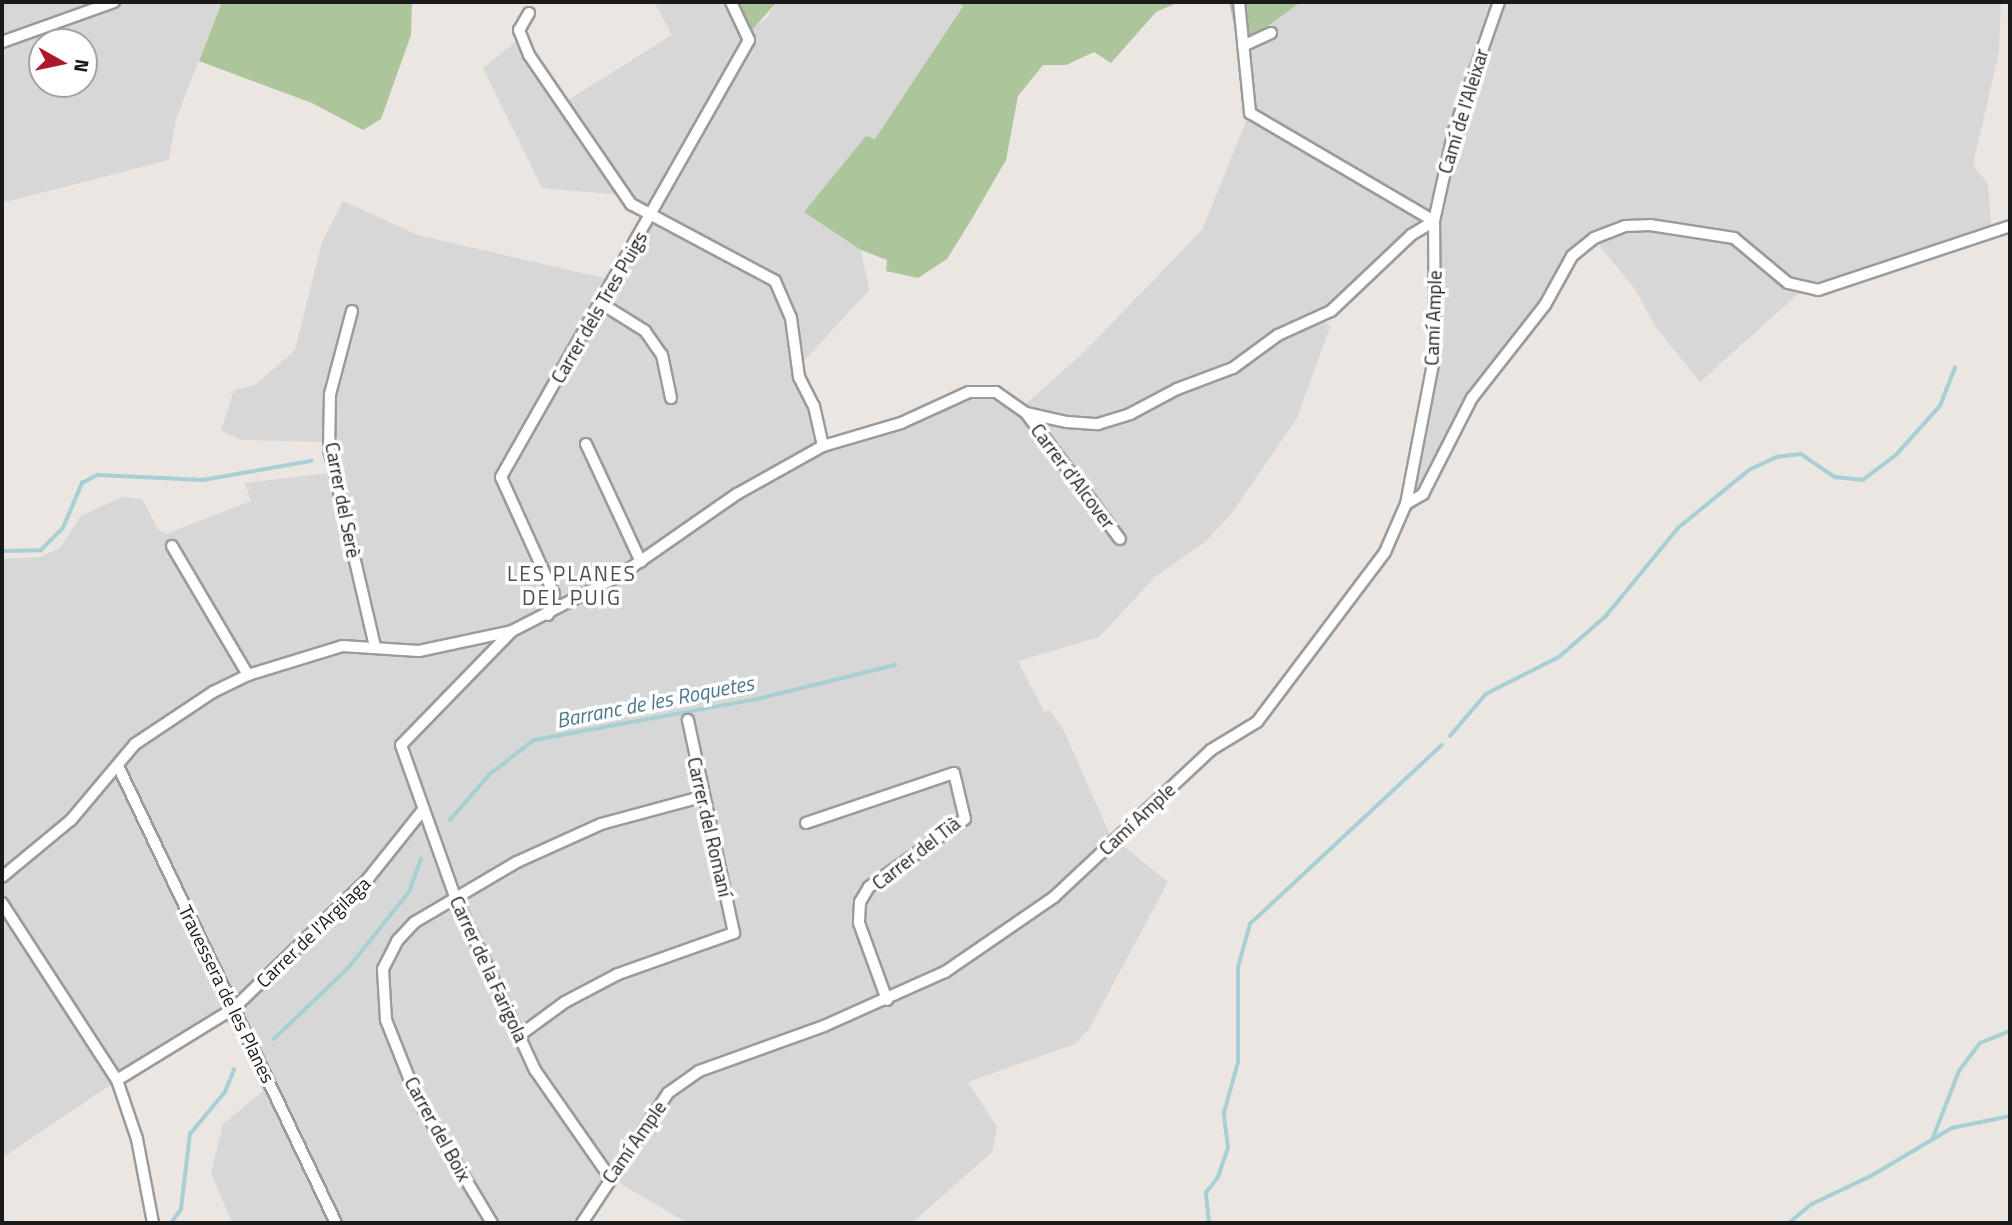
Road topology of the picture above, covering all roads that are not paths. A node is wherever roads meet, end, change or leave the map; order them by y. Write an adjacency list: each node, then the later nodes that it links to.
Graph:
1 (114, 2): 7 (street)
2 (731, 2): 9 (street, Carrer dels Tres Puigs)
3 (1239, 2): 8 (street)
4 (1499, 2): 10 (street, Camí de l'Aleixar)
5 (530, 13): 9 (street)
6 (1271, 33): 8 (street)
7 (2, 42)
8 (1242, 46): 10 (street)
9 (650, 218): 12 (street, Carrer dels Tres Puigs); 17 (street)
10 (1434, 221): 15 (street); 18 (street, Camí Ample)
11 (2010, 226): 18 (street)
12 (602, 304): 14 (street); 22 (street, Carrer dels Tres Puigs)
13 (352, 311): 24 (street, Carrer del Serè)
14 (671, 398)
15 (1026, 413): 17 (street); 19 (street, Carrer d'Alcover)
16 (586, 444): 21 (street)
17 (823, 446): 21 (street)
18 (1406, 504): 34 (street, Camí Ample)
19 (1120, 539)
20 (172, 546): 25 (street)
21 (641, 562): 22 (street)
22 (547, 615): 23 (street)
23 (512, 631): 24 (street); 29 (street, Carrer de la Farigola)
24 (375, 647): 25 (street)
25 (248, 675): 27 (street)
26 (688, 720): 28 (street, Carrer del Romaní)
27 (118, 766): 31 (street); 35 (street, Travessera de les Planes)
28 (701, 797): 32 (street, Carrer del Boix); 36 (street, Carrer del Romaní)
29 (422, 811): 32 (street, Carrer de la Farigola); 35 (street, Carrer de l'Argilaga)
30 (807, 823): 34 (street, Carrer del Tià)
31 (2, 877)
32 (455, 897): 36 (street, Carrer de la Farigola); 41 (street, Carrer del Boix)
33 (2, 903): 37 (street)
34 (887, 1000): 38 (street, Camí Ample)
35 (233, 1009): 37 (street, Carrer de l'Argilaga); 40 (street, Travessera de les Planes)
36 (520, 1035): 38 (street, Carrer de la Farigola)
37 (117, 1080): 39 (street)
38 (609, 1176): 42 (street, Camí Ample)
39 (153, 1223)
40 (336, 1223)
41 (492, 1223)
42 (582, 1223)

